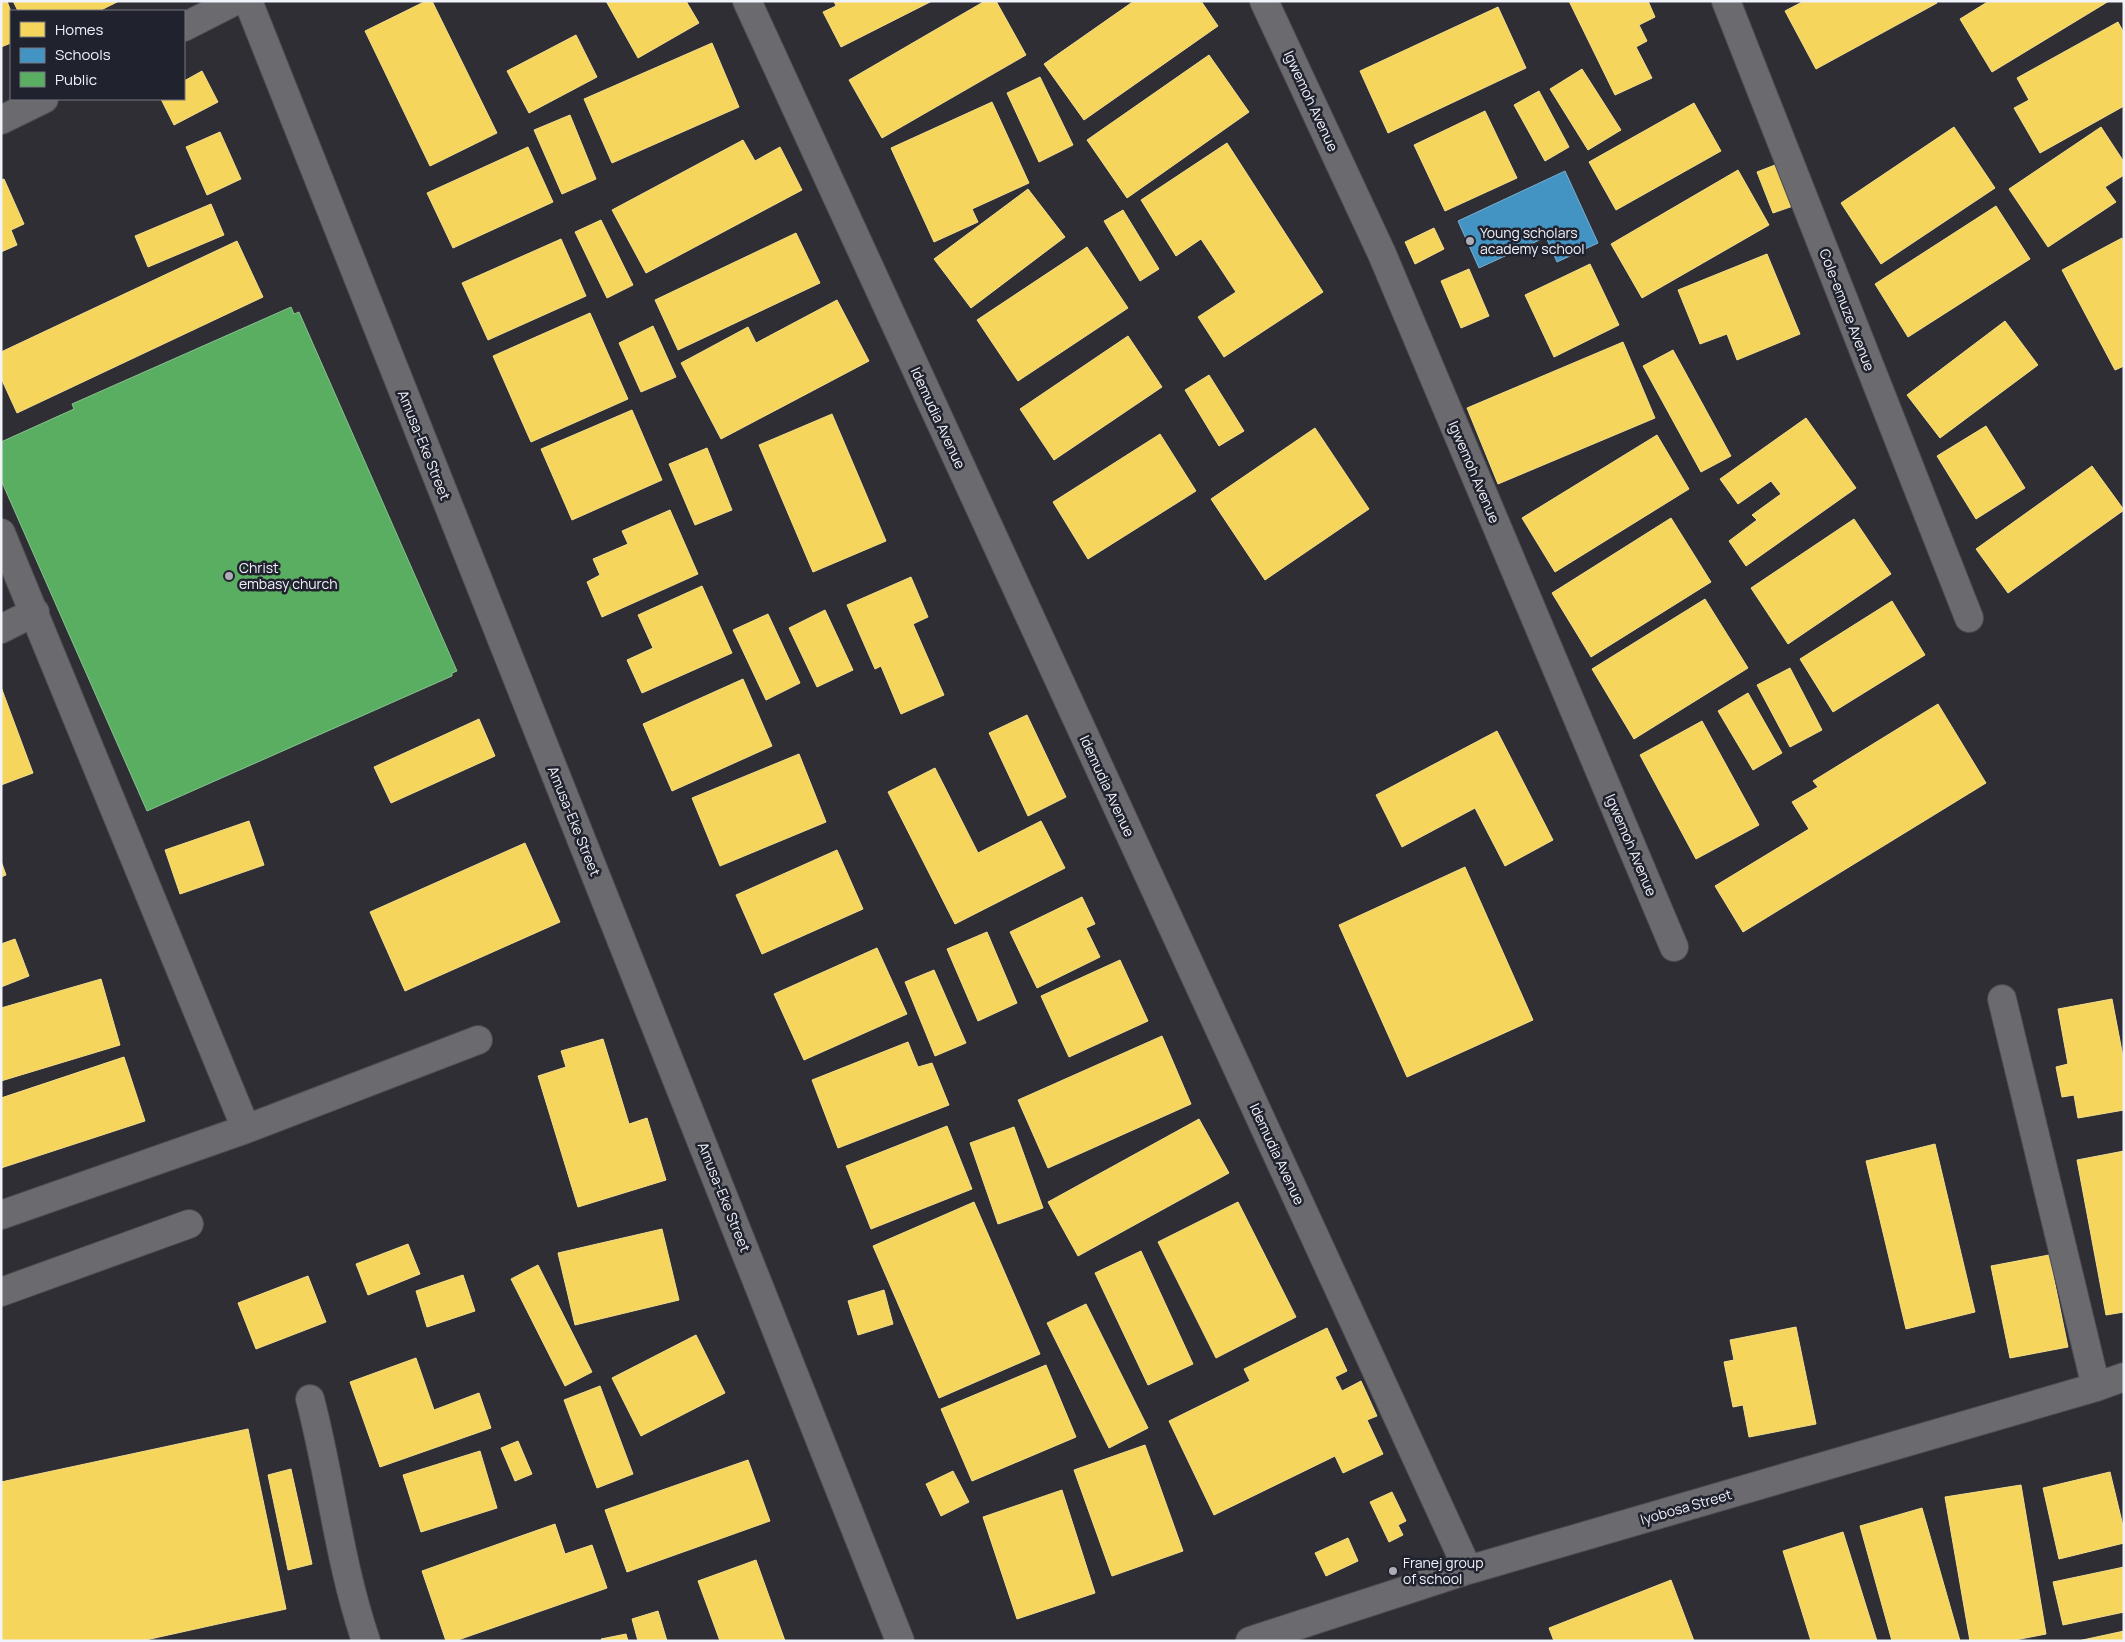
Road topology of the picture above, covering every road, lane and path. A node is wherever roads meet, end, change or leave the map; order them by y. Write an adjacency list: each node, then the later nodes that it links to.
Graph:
1 (235, 1): 6 (street)
2 (248, 1): 25 (street, Amusa-Eke Street)
3 (747, 1): 23 (street, Idemudia Avenue)
4 (1264, 1): 13 (street, Igwemoh Avenue)
5 (1726, 1): 11 (street, Cole-emuze Avenue)
6 (185, 26)
7 (42, 100): 8 (street)
8 (1, 120)
9 (1, 533): 10 (street)
10 (35, 612): 12 (street); 16 (street)
11 (1969, 618)
12 (1, 629)
13 (1674, 947)
14 (2002, 999): 21 (street)
15 (478, 1040): 16 (street)
16 (246, 1129): 17 (street)
17 (1, 1215)
18 (189, 1224): 19 (street)
19 (1, 1292)
20 (2124, 1377): 21 (street, Iyobosa Street)
21 (2096, 1387): 23 (street, Iyobosa Street)
22 (310, 1399): 24 (street)
23 (1468, 1570): 26 (street, Iyobosa Street)
24 (366, 1641)
25 (900, 1641)
26 (1250, 1641)

